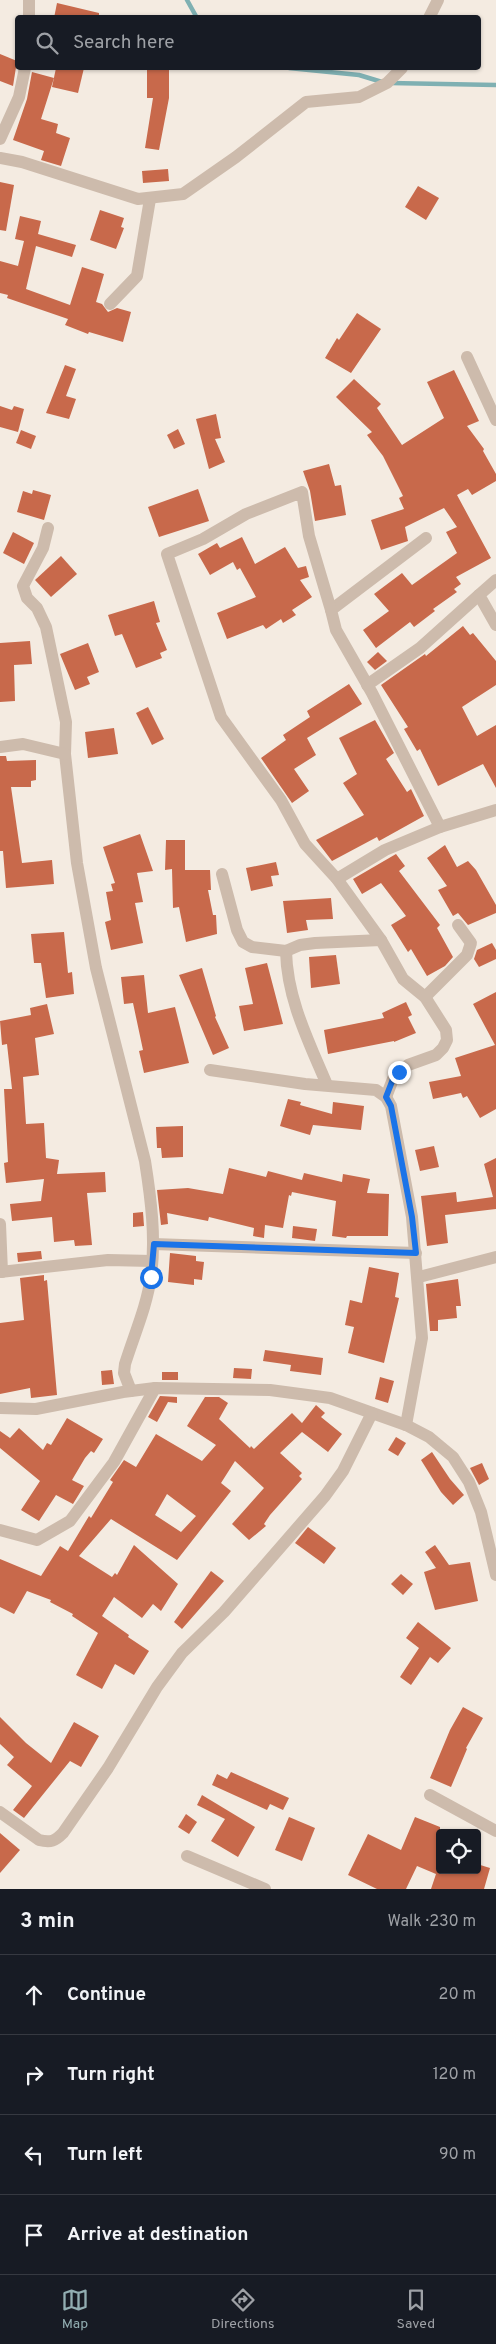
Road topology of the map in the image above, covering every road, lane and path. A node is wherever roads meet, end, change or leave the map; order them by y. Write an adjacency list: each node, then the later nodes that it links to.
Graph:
1 (29, 0): 3 (street)
2 (438, 0): 4 (street)
3 (29, 15)
4 (430, 15)
5 (26, 70): 7 (street)
6 (400, 70): 9 (street)
7 (0, 139)
8 (1, 155): 9 (street)
9 (150, 199): 10 (street)
10 (110, 304)
11 (467, 357): 12 (street)
12 (496, 420)
13 (48, 528): 21 (street)
14 (426, 538): 17 (street)
15 (496, 580): 16 (street)
16 (479, 596): 18 (street); 19 (street)
17 (331, 610): 19 (street); 25 (street)
18 (496, 625)
19 (367, 685): 23 (street)
20 (0, 747): 21 (street)
21 (65, 754): 34 (street)
22 (496, 810): 23 (street)
23 (440, 827): 25 (street)
24 (222, 874): 28 (street)
25 (337, 879): 27 (street)
26 (458, 925): 29 (street)
27 (381, 940): 28 (street); 29 (street)
28 (286, 951): 31 (street)
29 (425, 997): 32 (street)
30 (210, 1070): 31 (street)
31 (327, 1086): 32 (street)
32 (386, 1097): 35 (street)
33 (0, 1224): 38 (street)
34 (154, 1244): 35 (street); 37 (street)
35 (416, 1253): 39 (street)
36 (496, 1257): 39 (street)
37 (152, 1261): 38 (street); 41 (street)
38 (1, 1272)
39 (419, 1277): 44 (street)
40 (155, 1388): 41 (street); 43 (street); 45 (street)
41 (131, 1391): 42 (street)
42 (0, 1408)
43 (372, 1413): 44 (street); 48 (street)
44 (406, 1425): 46 (street)
45 (0, 1530)
46 (496, 1575)
47 (430, 1795): 49 (street)
48 (0, 1812)
49 (496, 1831)
50 (187, 1856): 51 (street)
51 (265, 1889)

